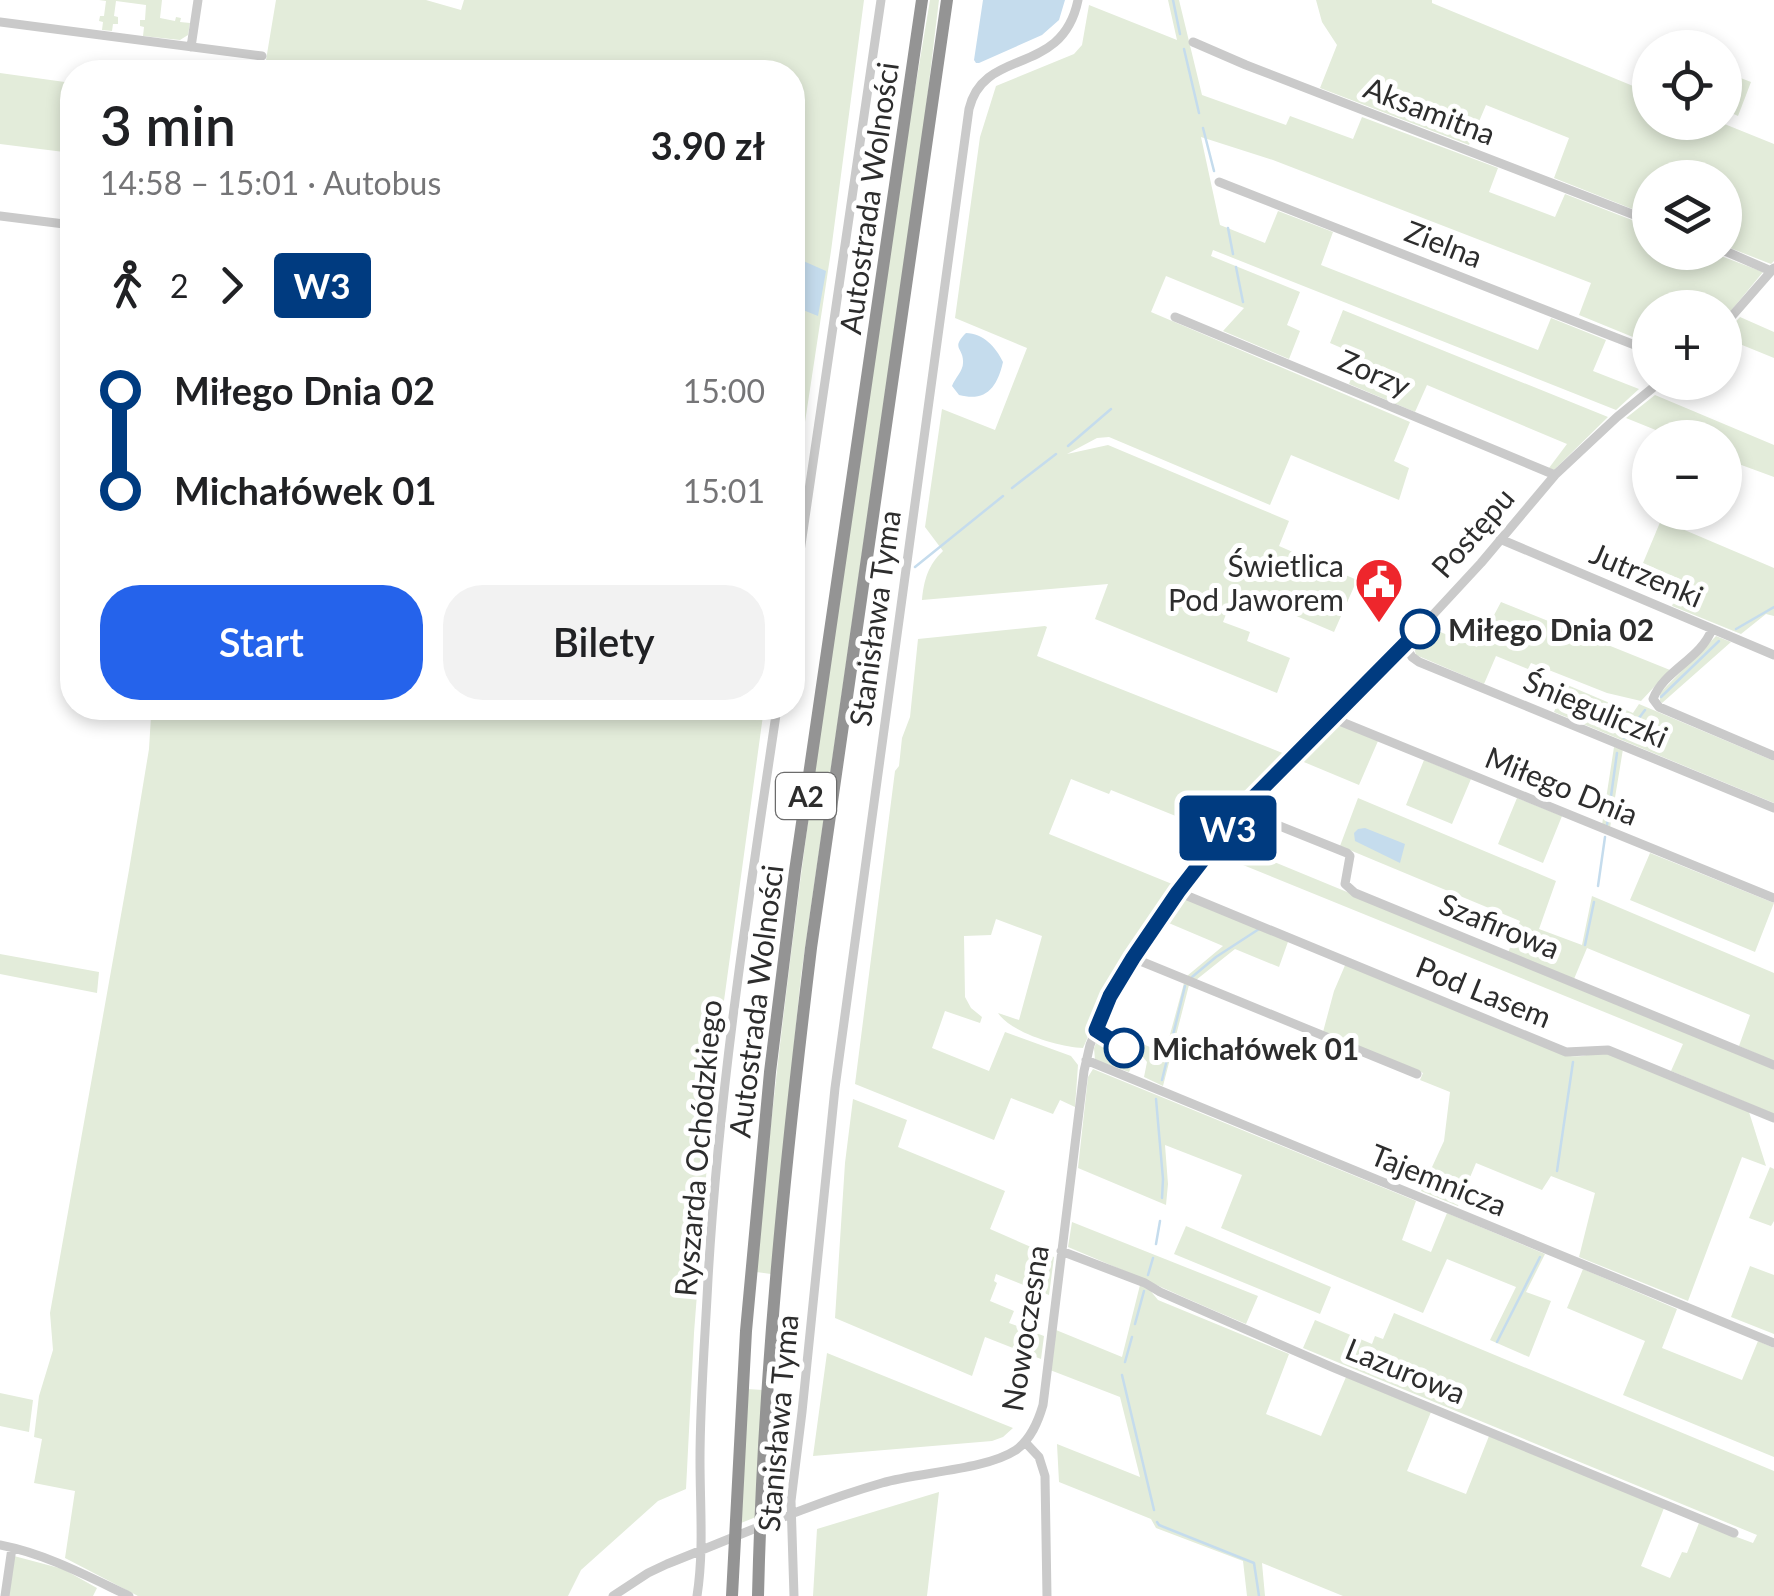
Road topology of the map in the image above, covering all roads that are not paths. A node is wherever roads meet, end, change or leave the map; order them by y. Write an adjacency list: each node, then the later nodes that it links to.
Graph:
1 (198, 0): 8 (street)
2 (881, 0): 21 (street)
3 (922, 0): 48 (highway, Autostrada Wolności / A2)
4 (947, 0): 49 (highway, Autostrada Wolności / A2)
5 (1078, 0): 50 (street, Stanisława Tyma)
6 (0, 22): 8 (street)
7 (1193, 42): 11 (street, Aksamitna)
8 (191, 47): 9 (street)
9 (262, 56)
10 (1219, 182): 18 (street, Zielna)
11 (1632, 215)
12 (0, 216): 13 (street)
13 (60, 224)
14 (1742, 258): 15 (street)
15 (1772, 269): 16 (street)
16 (1742, 304)
17 (1175, 317): 20 (street, Zorzy)
18 (1632, 344)
19 (1638, 400): 20 (street, Postępu)
20 (1554, 475): 22 (street, Postępu)
21 (805, 517)
22 (1500, 539): 23 (street, Jutrzenki); 24 (street, Postępu)
23 (1712, 629): 25 (street, Jutrzenki); 28 (street)
24 (1405, 645): 26 (street, Postępu); 30 (street, Śnieguliczki)
25 (1774, 655)
26 (1332, 718): 29 (street, Postępu); 32 (street, Miłego Dnia)
27 (776, 720): 47 (street, Ryszarda Ochódzkiego)
28 (1774, 756)
29 (1243, 808): 31 (street, Postępu); 35 (street, Szafirowa)
30 (1774, 808)
31 (1178, 892): 33 (street, Postępu); 37 (street, Pod Lasem)
32 (1774, 898)
33 (1133, 958): 34 (street, Postępu); 36 (street)
34 (1086, 1060): 38 (street, Nowoczesna); 39 (street, Tajemnicza)
35 (1774, 1065)
36 (1417, 1074)
37 (1774, 1118)
38 (1061, 1250): 40 (street, Nowoczesna); 41 (street, Lazurowa)
39 (1774, 1343)
40 (1025, 1442): 46 (street); 51 (street, Nowoczesna)
41 (1734, 1533)
42 (0, 1546): 43 (street)
43 (12, 1548): 44 (street); 45 (street)
44 (6, 1596)
45 (130, 1596)
46 (613, 1596)
47 (697, 1596)
48 (732, 1596)
49 (758, 1596)
50 (794, 1596)
51 (1047, 1596)

